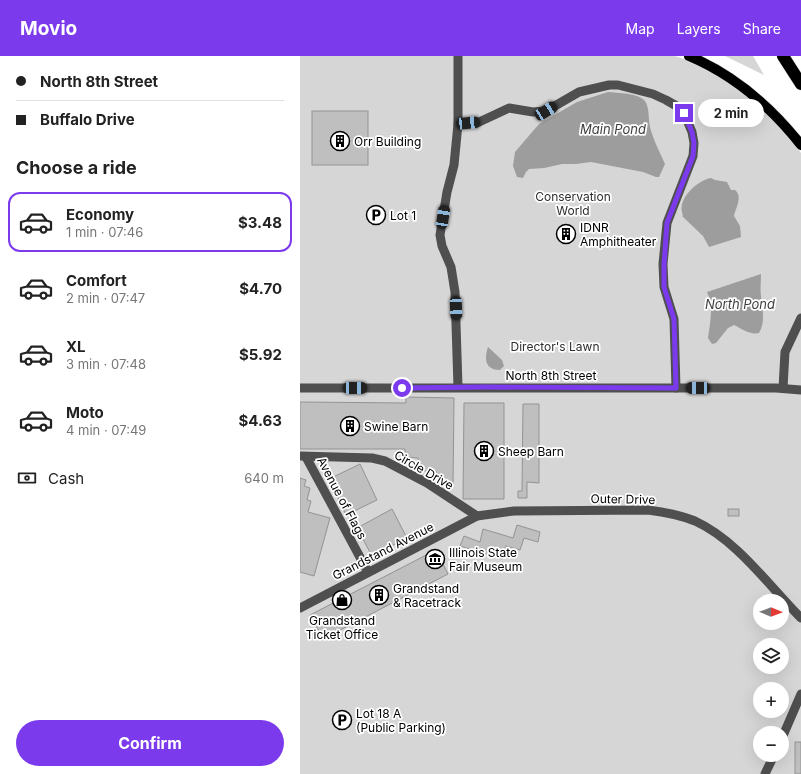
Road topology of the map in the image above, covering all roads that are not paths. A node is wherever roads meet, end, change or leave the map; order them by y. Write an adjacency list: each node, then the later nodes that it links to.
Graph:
1 (458, 56): 5 (street)
2 (689, 56): 6 (main road)
3 (783, 56): 4 (highway)
4 (801, 84)
5 (458, 124): 8 (street); 10 (street)
6 (801, 146)
7 (801, 318): 11 (street)
8 (458, 387): 9 (street, North 8th Street); 10 (street, North 8th Street)
9 (300, 388)
10 (676, 388): 11 (street, North 8th Street)
11 (783, 388): 12 (street, North 8th Street)
12 (801, 390)
13 (303, 457): 14 (street, Circle Drive); 15 (street, Avenue of Flags)
14 (477, 516): 15 (street, Grandstand Avenue); 17 (street, Outer Drive)
15 (368, 572): 16 (street, Grandstand Avenue)
16 (300, 608)
17 (801, 618)
18 (801, 694): 19 (street)
19 (787, 726)
20 (771, 762): 21 (street)
21 (765, 774)

